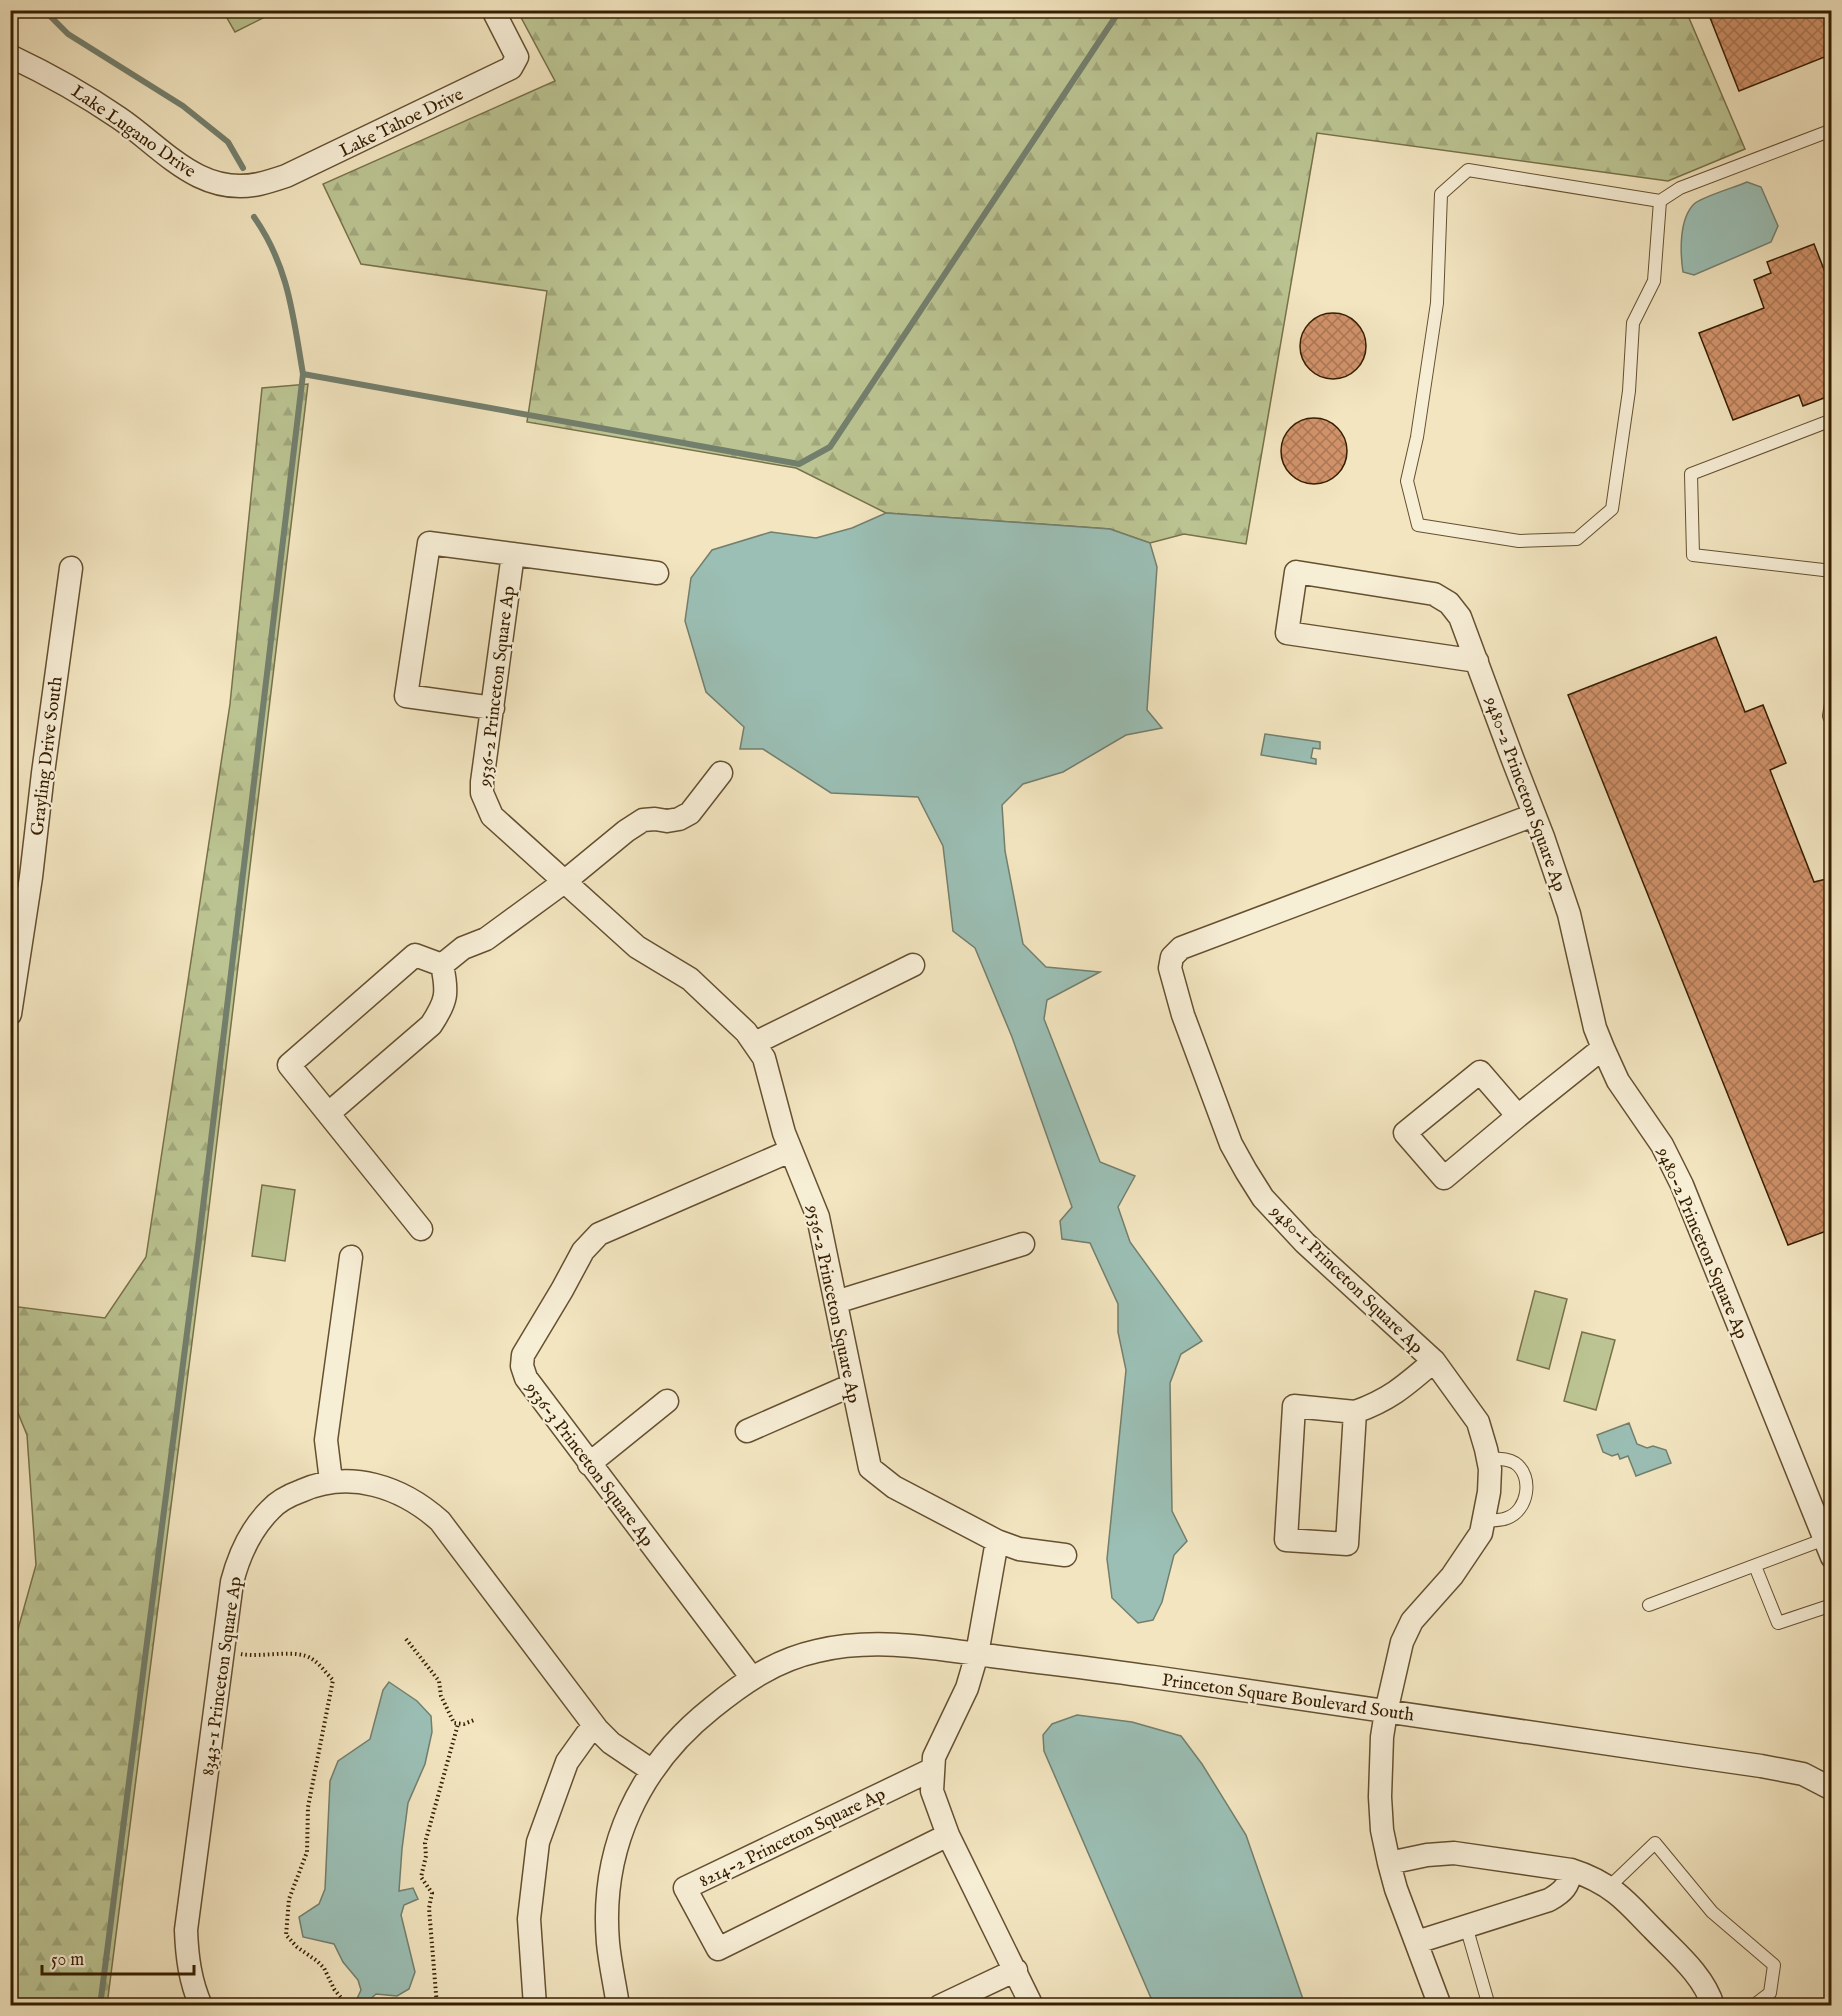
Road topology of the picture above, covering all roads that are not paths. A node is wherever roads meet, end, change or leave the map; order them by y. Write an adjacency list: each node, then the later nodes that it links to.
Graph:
1 (493, 10): 4 (street, Lake Tahoe Drive)
2 (10, 56): 4 (street, Lake Lugano Drive)
3 (1832, 130): 5 (lane)
4 (228, 184)
5 (1660, 201): 5 (lane)
6 (1832, 420): 9 (lane)
7 (513, 554): 10 (street); 13 (street, 9536-2 Princeton Square Ap); 13 (street)
8 (71, 568): 20 (street, Grayling Drive South)
9 (1832, 571)
10 (657, 573)
11 (1477, 661): 11 (street, 9480-2 Princeton Square Ap); 16 (street, 9480-2 Princeton Square Ap)
12 (1832, 698): 14 (lane)
13 (492, 708): 17 (street, 9536-2 Princeton Square Ap)
14 (1832, 722)
15 (720, 773): 17 (street)
16 (1534, 815): 22 (street, 9480-2 Princeton Square Ap); 30 (street, 9480-1 Princeton Square Ap)
17 (564, 882): 18 (street); 21 (street, 9536-2 Princeton Square Ap)
18 (442, 965): 23 (street); 23 (street)
19 (913, 965): 21 (street)
20 (10, 1014)
21 (755, 1043): 25 (street, 9536-2 Princeton Square Ap)
22 (1603, 1048): 24 (street); 40 (street, 9480-2 Princeton Square Ap)
23 (329, 1113): 26 (street)
24 (1518, 1116): 24 (street)
25 (790, 1151): 29 (street, 9536-2 Princeton Square Ap); 36 (street, 9536-3 Princeton Square Ap)
26 (421, 1229)
27 (1023, 1244): 29 (street)
28 (351, 1257): 37 (street)
29 (836, 1302): 31 (street, 9536-2 Princeton Square Ap)
30 (1434, 1361): 33 (street); 35 (street, 9480-1 Princeton Square Ap)
31 (852, 1385): 34 (street); 39 (street, 9536-2 Princeton Square Ap)
32 (667, 1401): 36 (street)
33 (1355, 1412): 33 (street)
34 (747, 1431)
35 (1487, 1458): 38 (street, 9480-1 Princeton Square Ap); 38 (lane)
36 (589, 1464): 46 (street, 9536-3 Princeton Square Ap)
37 (331, 1481): 48 (street, 8343-1 Princeton Square Ap); 59 (street, 8343-1 Princeton Square Ap)
38 (1483, 1521): 47 (street, 9480-1 Princeton Square Ap)
39 (997, 1541): 41 (street, 9536-2 Princeton Square Ap); 45 (street)
40 (1828, 1548): 42 (lane)
41 (1065, 1556)
42 (1755, 1566): 43 (lane); 44 (lane)
43 (1649, 1605)
44 (1832, 1605)
45 (977, 1654): 46 (street, Princeton Square Boulevard South); 47 (street, Princeton Square Boulevard South); 49 (street)
46 (752, 1678): 50 (street, Princeton Square Boulevard South)
47 (1386, 1712): 51 (street, Princeton Square Boulevard South); 53 (street, 9480-1 Princeton Square Ap)
48 (597, 1729): 50 (street, 8343-1 Princeton Square Ap); 60 (street)
49 (933, 1769): 52 (street); 52 (street, 8214-2 Princeton Square Ap)
50 (651, 1770): 61 (street, Princeton Square Boulevard South)
51 (1830, 1784)
52 (948, 1835): 58 (street)
53 (1389, 1863): 54 (street); 57 (street, 9480-1 Princeton Square Ap)
54 (1571, 1870): 55 (street); 56 (street)
55 (1608, 1888): 66 (street); 67 (lane)
56 (1466, 1926): 57 (street); 65 (lane)
57 (1417, 1942): 64 (street, 9480-1 Princeton Square Ap)
58 (1016, 1970): 62 (street); 63 (street)
59 (201, 2006)
60 (536, 2006)
61 (618, 2006)
62 (940, 2006)
63 (1032, 2006)
64 (1440, 2006)
65 (1490, 2006)
66 (1713, 2006)
67 (1753, 2006)

